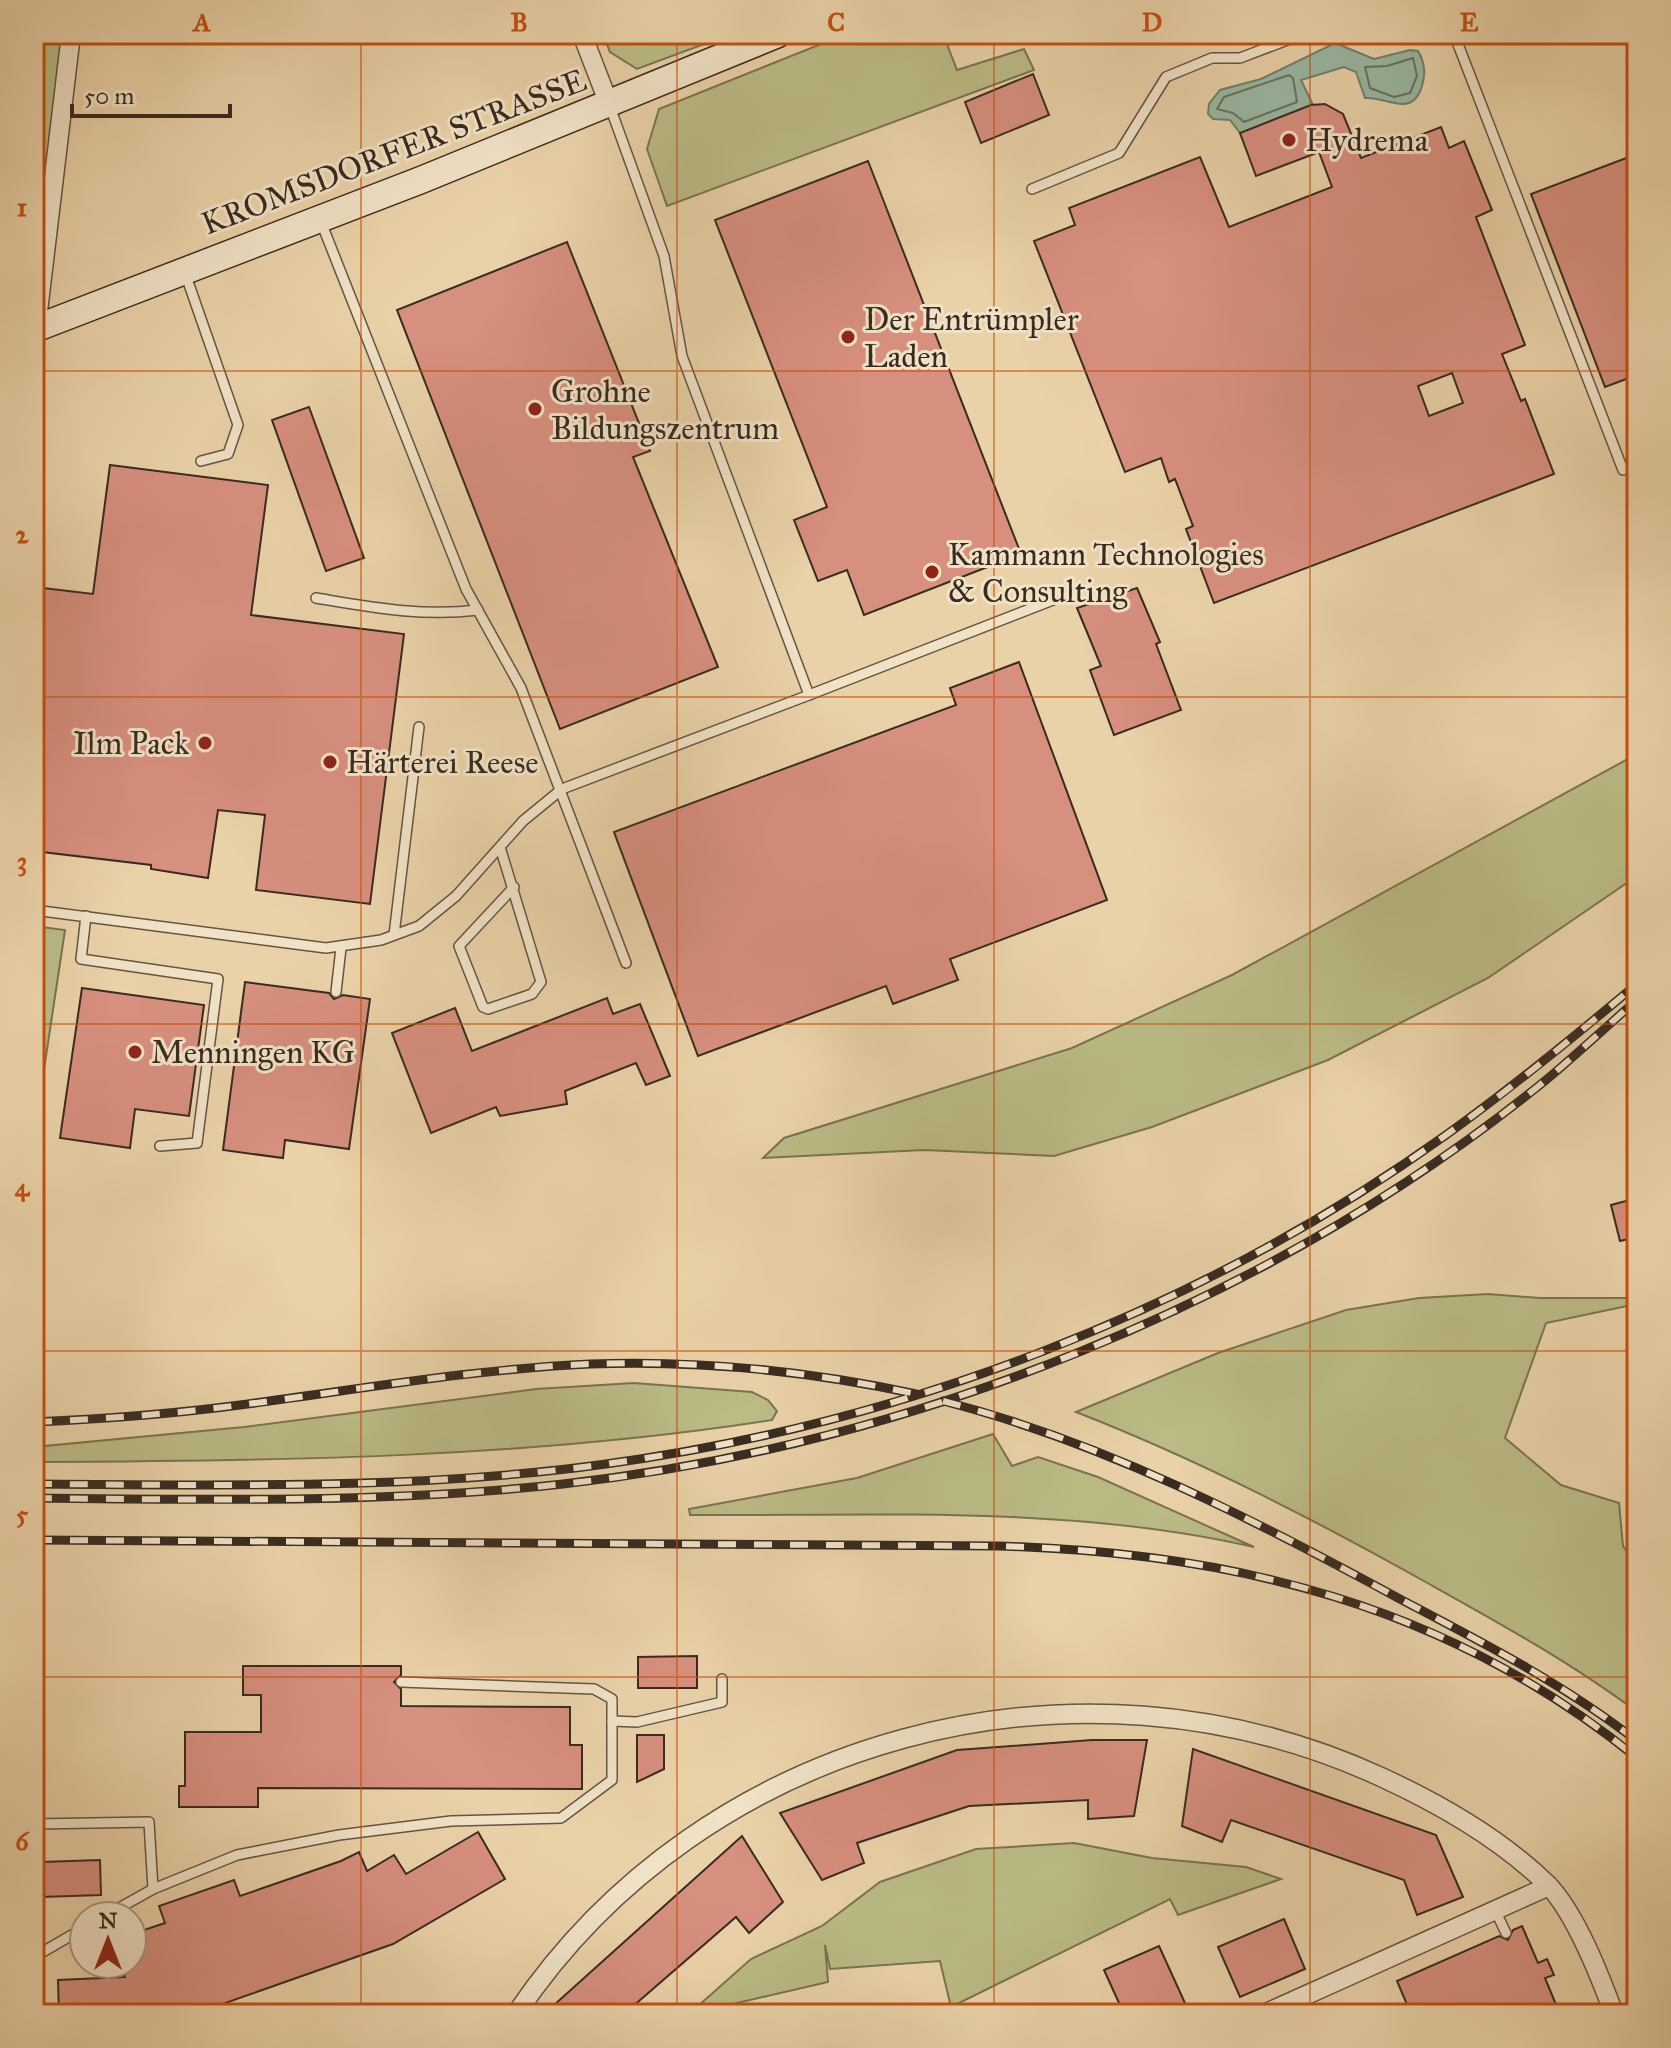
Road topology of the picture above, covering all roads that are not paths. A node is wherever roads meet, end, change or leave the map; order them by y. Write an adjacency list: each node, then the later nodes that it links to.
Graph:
1 (71, 34): 10 (street)
2 (582, 34): 6 (street)
3 (778, 34): 6 (street, KROMSDORFER STRASSE)
4 (1303, 34): 7 (lane)
5 (1454, 34): 12 (lane)
6 (609, 104): 8 (street, KROMSDORFER STRASSE); 16 (lane)
7 (1032, 189)
8 (319, 219): 9 (street, KROMSDORFER STRASSE); 15 (lane)
9 (184, 270): 10 (street, KROMSDORFER STRASSE); 11 (lane)
10 (35, 328)
11 (201, 461)
12 (1623, 470)
13 (316, 598): 15 (lane)
14 (1053, 600): 16 (lane)
15 (478, 610): 18 (lane)
16 (809, 695): 18 (lane)
17 (419, 727): 23 (lane)
18 (562, 789): 19 (lane); 25 (lane)
19 (500, 847): 20 (lane); 23 (lane)
20 (514, 887): 20 (lane)
21 (34, 910): 22 (lane)
22 (86, 916): 24 (lane); 27 (lane)
23 (394, 935): 24 (lane)
24 (341, 948): 26 (lane)
25 (626, 963)
26 (336, 992)
27 (160, 1146)
28 (722, 1679): 30 (lane)
29 (401, 1682): 30 (lane)
30 (612, 1721): 33 (lane)
31 (34, 1824): 33 (lane)
32 (1549, 1886): 35 (street); 41 (street); 43 (street)
33 (153, 1889): 34 (lane)
34 (133, 1900)
35 (1495, 1910): 36 (lane); 42 (street)
36 (1506, 1933)
37 (68, 1937): 38 (lane)
38 (34, 1957)
39 (34, 1998): 40 (lane)
40 (35, 2014)
41 (516, 2014)
42 (1264, 2014)
43 (1614, 2014)

